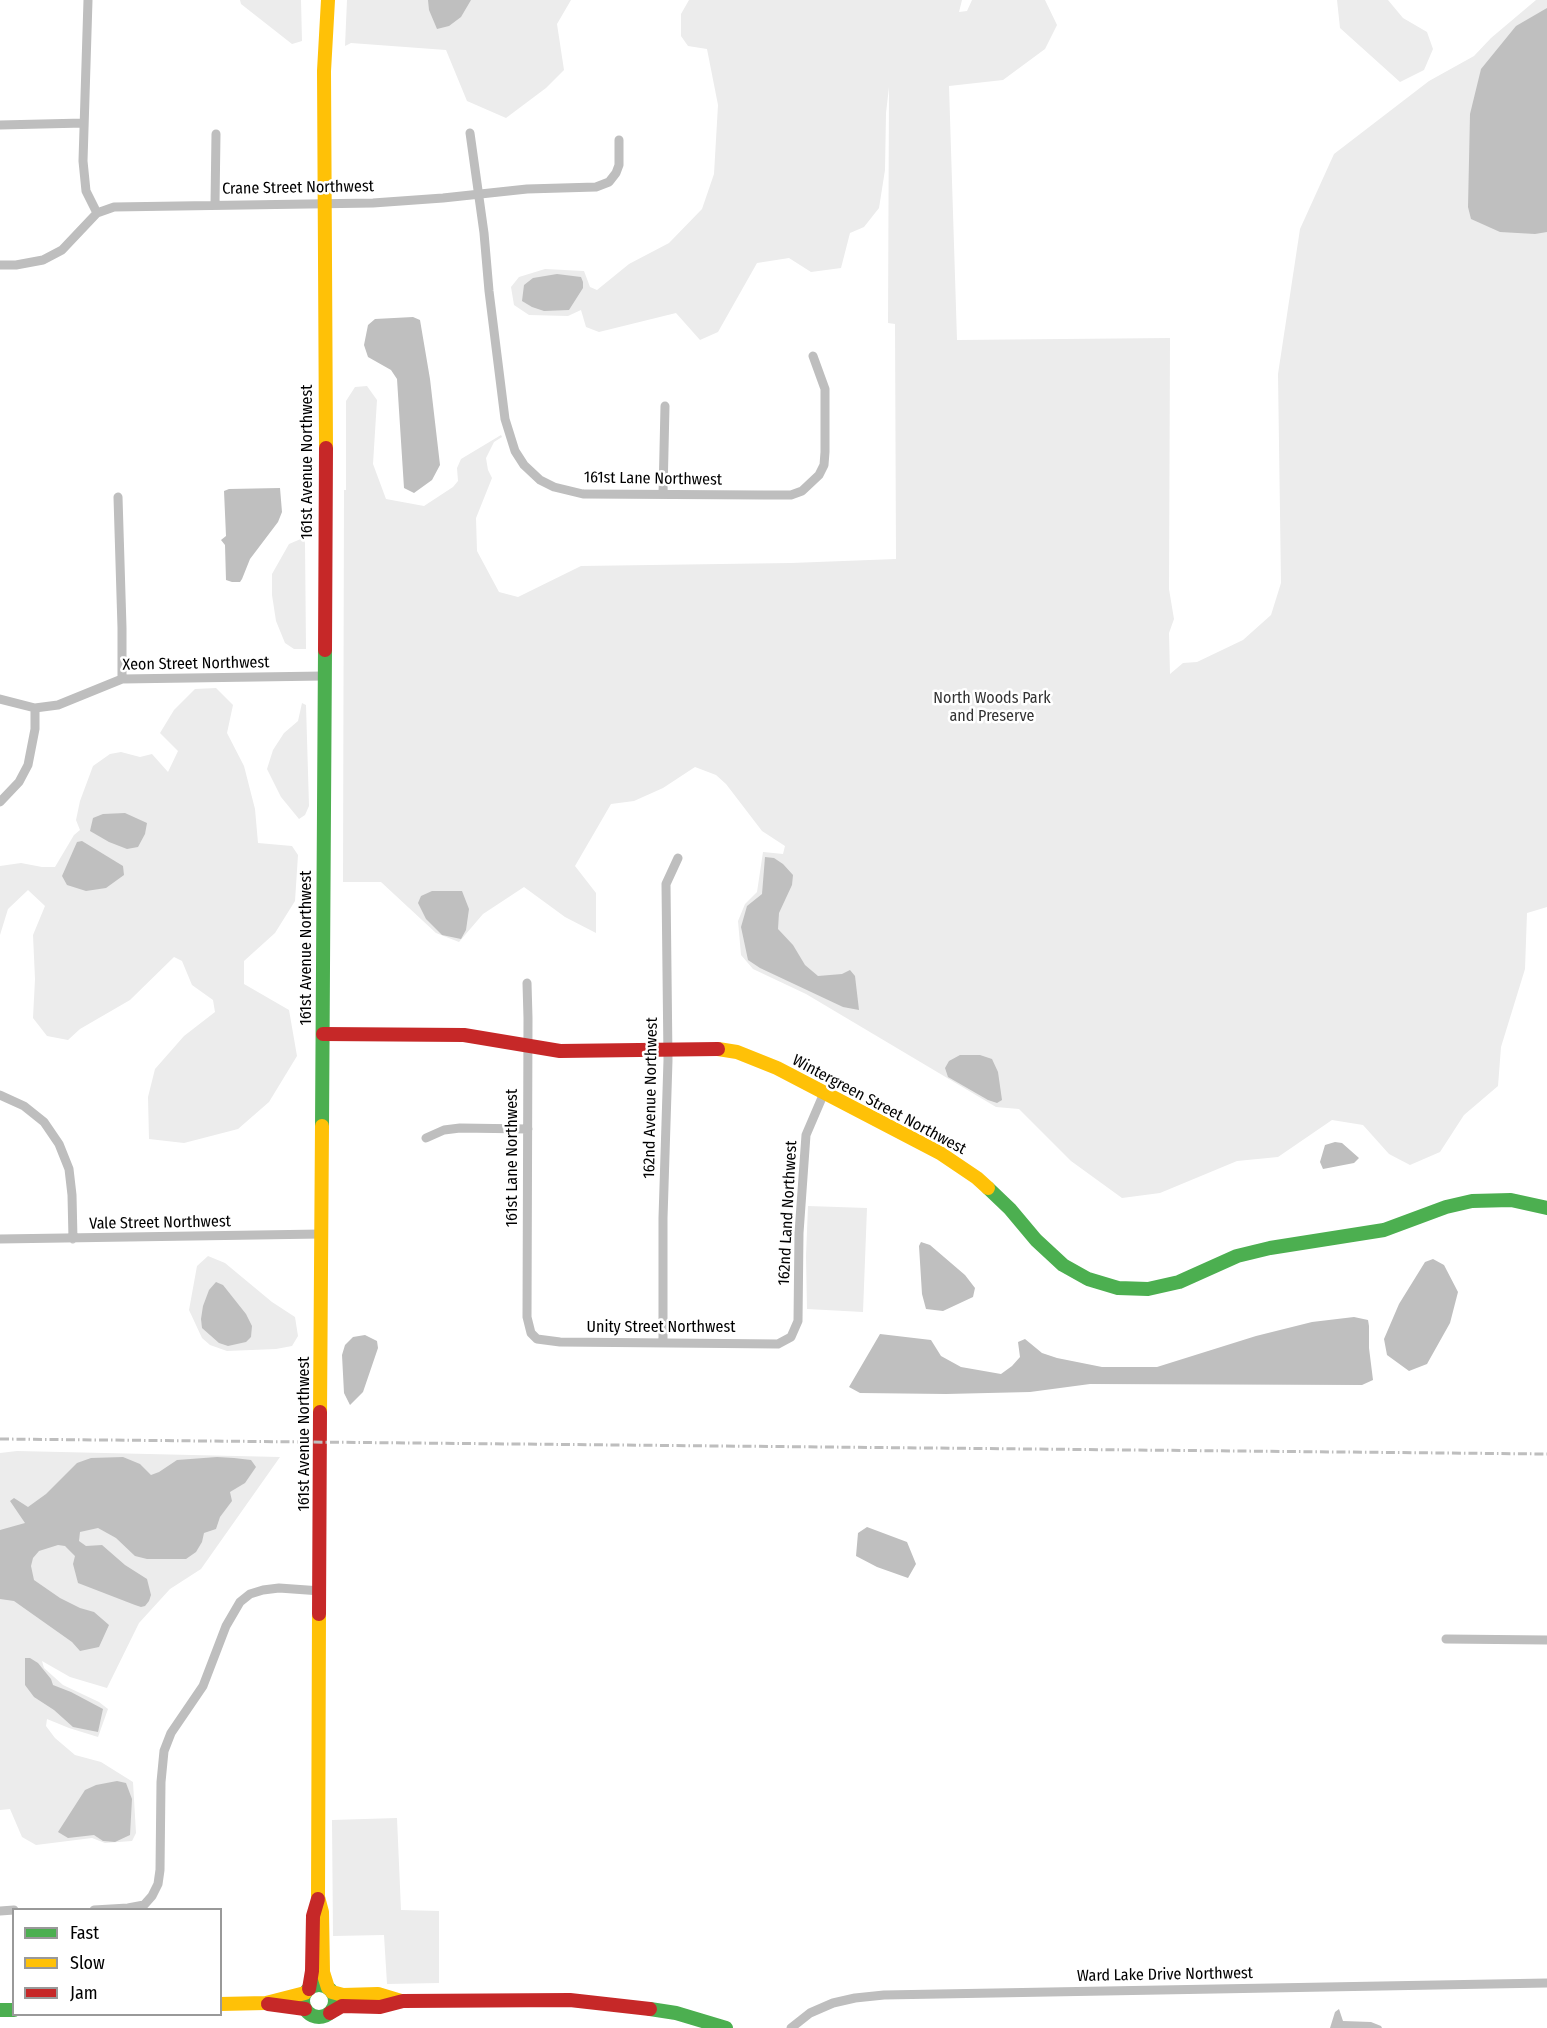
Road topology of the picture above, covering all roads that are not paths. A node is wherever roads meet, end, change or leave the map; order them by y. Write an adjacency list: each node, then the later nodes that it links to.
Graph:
1 (88, 0): 3 (street)
2 (328, 0): 9 (main road, 161st Avenue Northwest)
3 (84, 123): 4 (street); 11 (street)
4 (0, 125)
5 (470, 133): 8 (street, 161st Lane Northwest)
6 (216, 134): 10 (street)
7 (620, 140): 8 (street, Crane Street Northwest)
8 (478, 194): 9 (street, Crane Street Northwest); 15 (street, 161st Lane Northwest)
9 (324, 203): 10 (street, Crane Street Northwest); 17 (main road, 161st Avenue Northwest)
10 (215, 204): 11 (street, Crane Street Northwest)
11 (97, 213): 12 (street)
12 (0, 265)
13 (813, 356): 15 (street, 161st Lane Northwest)
14 (665, 406): 15 (street)
15 (663, 494)
16 (118, 497): 18 (street)
17 (324, 676): 18 (street, Xeon Street Northwest); 24 (main road, 161st Avenue Northwest)
18 (122, 679): 20 (street, Xeon Street Northwest)
19 (0, 699): 20 (street)
20 (35, 708): 21 (street)
21 (0, 802)
22 (678, 858): 26 (street, 162nd Avenue Northwest)
23 (527, 983): 25 (street, 161st Lane Northwest)
24 (323, 1034): 25 (main road, Wintergreen Street Northwest); 32 (main road, 161st Avenue Northwest)
25 (527, 1046): 26 (main road, Wintergreen Street Northwest); 29 (street, 161st Lane Northwest)
26 (668, 1049): 27 (main road, Wintergreen Street Northwest); 37 (street, 162nd Avenue Northwest)
27 (824, 1093): 31 (main road, Wintergreen Street Northwest); 36 (street, 162nd Land Northwest)
28 (0, 1095): 34 (street)
29 (528, 1129): 30 (street); 35 (street, 161st Lane Northwest)
30 (426, 1138)
31 (1547, 1208)
32 (321, 1234): 34 (street, Vale Street Northwest); 38 (main road, 161st Avenue Northwest)
33 (0, 1239): 34 (street, Vale Street Northwest)
34 (73, 1239)
35 (531, 1333): 37 (street, Unity Street Northwest)
36 (791, 1337): 37 (street, Unity Street Northwest)
37 (663, 1342)
38 (321, 1591): 41 (main road, 161st Avenue Northwest); 42 (street)
39 (1446, 1639): 40 (street)
40 (1547, 1640)
41 (318, 1897): 44 (main road, 161st Avenue Northwest); 45 (main road, 161st Avenue Northwest)
42 (128, 1908)
43 (1547, 1983): 53 (street, Ward Lake Drive Northwest)
44 (330, 1990): 45 (main road); 46 (main road); 50 (main road)
45 (307, 1991): 47 (main road); 49 (main road)
46 (403, 2001): 50 (main road); 52 (main road)
47 (266, 2003): 48 (main road); 49 (main road)
48 (222, 2004)
49 (307, 2012): 50 (main road); 51 (main road)
50 (326, 2019)
51 (312, 2028)
52 (726, 2028)
53 (791, 2028)

